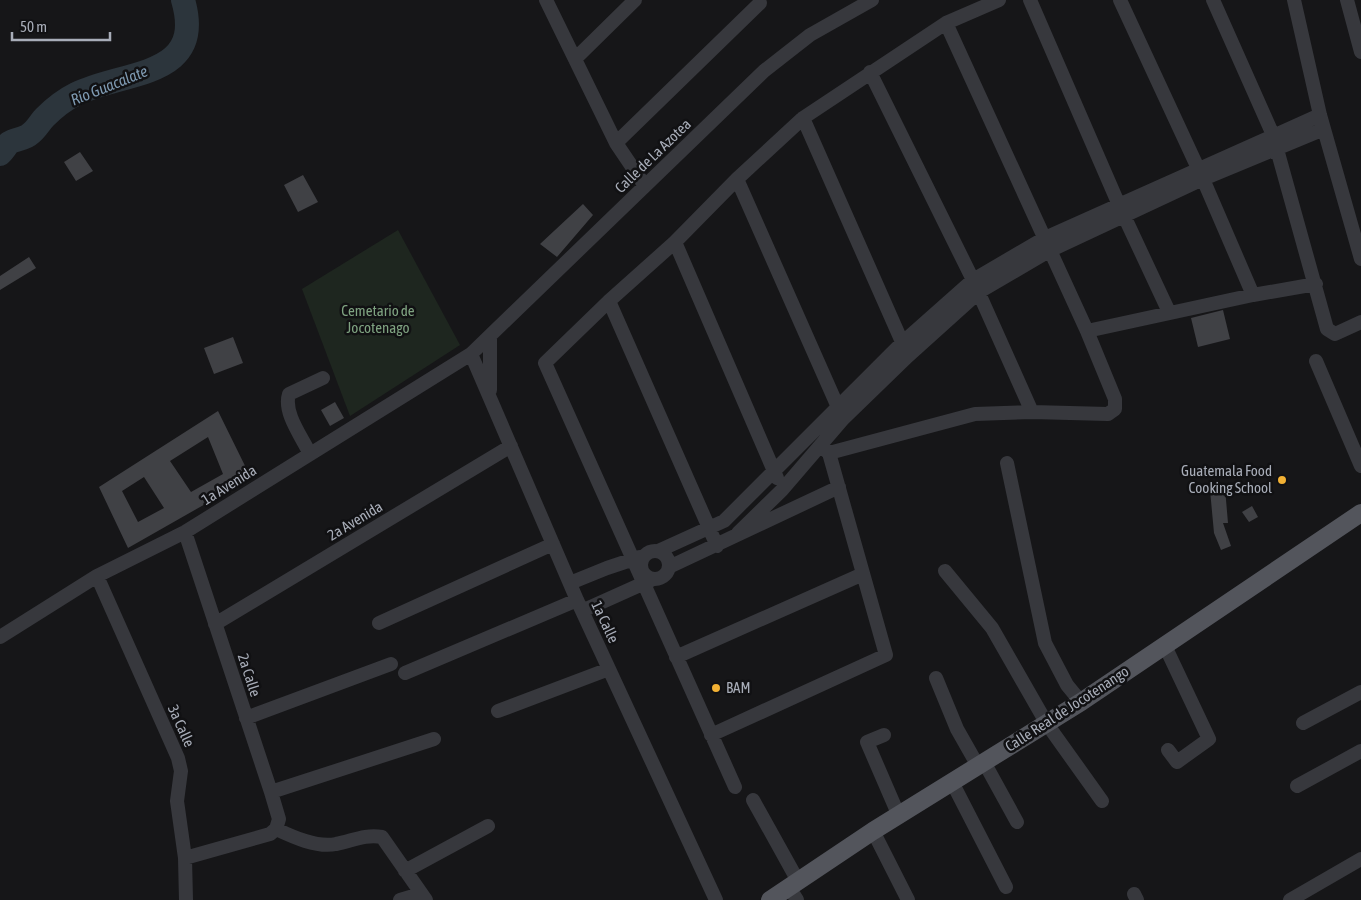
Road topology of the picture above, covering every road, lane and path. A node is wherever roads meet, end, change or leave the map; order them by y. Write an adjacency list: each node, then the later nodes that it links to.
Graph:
1 (546, 0): 13 (street)
2 (634, 0): 13 (street)
3 (872, 0): 21 (street, Calle de La Azotea)
4 (1000, 0): 11 (street)
5 (1030, 0): 22 (street)
6 (1120, 0): 19 (street)
7 (1213, 0): 17 (street)
8 (1294, 0): 16 (street)
9 (1347, 0): 12 (street)
10 (760, 3): 18 (street)
11 (946, 23): 14 (street); 24 (street)
12 (1361, 52)
13 (575, 59): 18 (street)
14 (870, 72): 15 (street); 27 (street)
15 (803, 118): 20 (street); 34 (street)
16 (1322, 122): 17 (street); 25 (street)
17 (1275, 141): 19 (street); 26 (street)
18 (616, 143): 21 (street)
19 (1201, 174): 22 (street); 28 (street)
20 (737, 179): 23 (street); 40 (street)
21 (646, 186): 33 (street, Calle de La Azotea)
22 (1122, 211): 24 (street); 30 (street)
23 (675, 242): 29 (street); 46 (street)
24 (1046, 245): 27 (street); 32 (street)
25 (1361, 259)
26 (1316, 284): 28 (street); 31 (street)
27 (976, 286): 34 (street); 39 (street)
28 (1253, 295): 30 (street)
29 (609, 301): 50 (street); 56 (street)
30 (1170, 312): 32 (street)
31 (1361, 322)
32 (1087, 332): 39 (street)
33 (490, 336): 35 (street, Calle de La Azotea); 38 (street)
34 (905, 350): 40 (street)
35 (472, 354): 38 (street, 1a Calle); 43 (street, 1a Avenida)
36 (1316, 361): 45 (street)
37 (322, 378): 43 (street)
38 (490, 395): 41 (street, 1a Calle)
39 (1032, 412): 42 (street)
40 (840, 413): 42 (street); 46 (street)
41 (511, 446): 53 (street, 1a Calle); 65 (street, 2a Avenida)
42 (825, 450): 47 (street); 48 (street)
43 (310, 454): 51 (street, 1a Avenida)
44 (1007, 463): 74 (street)
45 (1361, 466)
46 (774, 471): 48 (street); 50 (street)
47 (839, 487): 52 (street); 59 (street)
48 (782, 490): 52 (street)
49 (1361, 513): 67 (main road, Calle Real de Jocotenango)
50 (710, 529): 54 (street); 55 (street)
51 (184, 532): 60 (street, 1a Avenida); 65 (street, 2a Calle)
52 (738, 533): 54 (street)
53 (553, 544): 62 (street, 1a Calle); 64 (street)
54 (717, 546): 57 (street)
55 (658, 551): 56 (street); 57 (street)
56 (637, 558): 61 (street); 62 (street)
57 (669, 567): 61 (street)
58 (945, 571): 78 (street)
59 (863, 574): 68 (street); 79 (street)
60 (97, 576): 66 (street, 1a Avenida); 96 (street, 3a Calle)
61 (648, 581): 63 (street); 68 (street)
62 (570, 583): 63 (street, 1a Calle)
63 (579, 605): 70 (street, 1a Calle); 71 (street)
64 (379, 623)
65 (215, 624): 76 (street, 2a Calle)
66 (0, 637)
67 (1165, 646): 74 (main road, Calle Real de Jocotenango); 82 (street)
68 (676, 658): 79 (street)
69 (392, 664): 76 (street)
70 (609, 669): 75 (street); 104 (street, 1a Calle)
71 (406, 673)
72 (936, 678): 84 (street)
73 (1361, 692): 77 (street)
74 (1081, 702): 78 (main road, Calle Real de Jocotenango)
75 (498, 711)
76 (246, 718): 88 (street, 2a Calle)
77 (1303, 723)
78 (1047, 724): 84 (main road, Calle Real de Jocotenango); 90 (street)
79 (711, 735): 87 (street)
80 (884, 735): 91 (street)
81 (434, 739): 88 (street)
82 (1168, 750)
83 (1361, 751): 86 (street)
84 (981, 764): 85 (main road, Calle Real de Jocotenango); 92 (street)
85 (952, 782): 91 (main road, Calle Real de Jocotenango); 99 (street)
86 (1297, 786)
87 (735, 787)
88 (271, 792): 94 (street, 2a Calle)
89 (753, 800): 100 (street)
90 (1102, 801)
91 (899, 816): 95 (main road, Calle Real de Jocotenango)
92 (1017, 822)
93 (488, 826): 98 (street)
94 (276, 829): 96 (street); 98 (street)
95 (873, 831): 100 (main road, Calle Real de Jocotenango); 106 (street)
96 (185, 858): 102 (street, 3a Calle)
97 (1361, 859): 107 (street)
98 (404, 871): 101 (street)
99 (1006, 887)
100 (795, 890): 105 (main road, Calle Real de Jocotenango)
101 (423, 897): 103 (street)
102 (186, 900)
103 (400, 900)
104 (716, 900)
105 (770, 900)
106 (908, 900)
107 (1290, 900)

